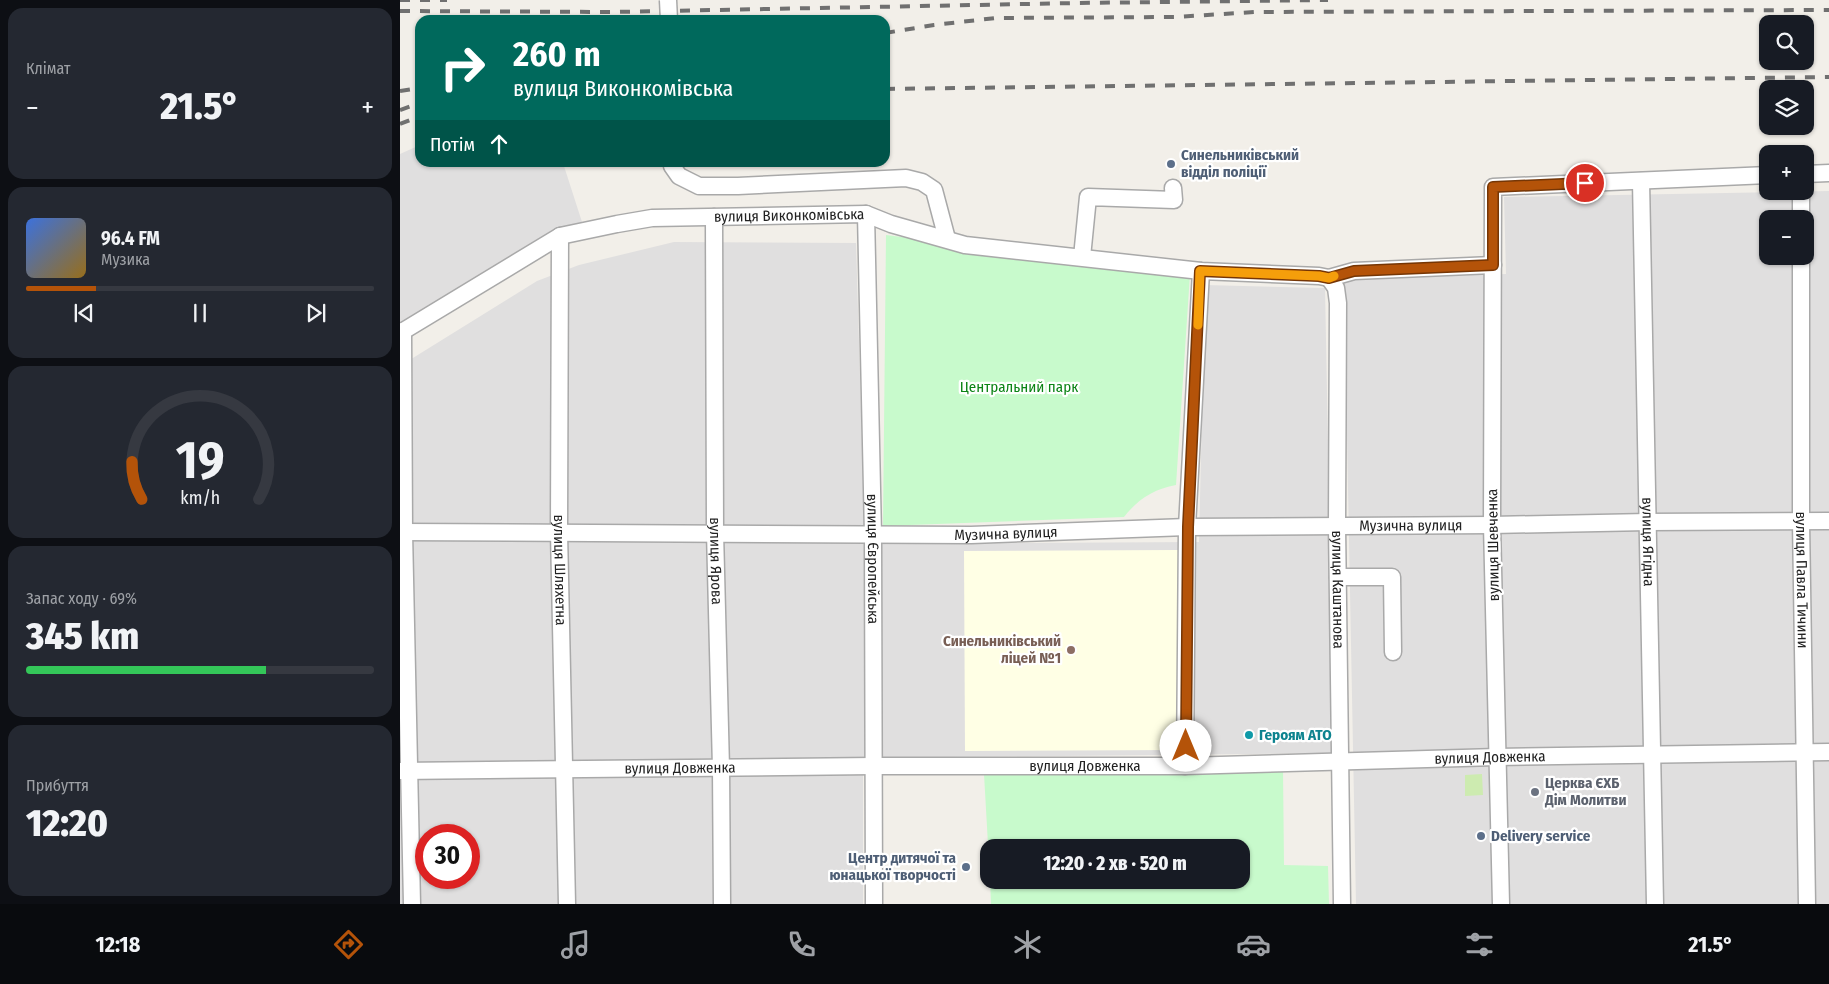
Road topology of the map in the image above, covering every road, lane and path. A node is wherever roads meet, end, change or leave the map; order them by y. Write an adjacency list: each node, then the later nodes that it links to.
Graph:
1 (668, 0): 2 (street, bridge)
2 (669, 15)
3 (673, 167): 12 (street)
4 (1829, 173): 5 (street)
5 (1814, 174)
6 (1759, 175): 7 (street)
7 (1641, 180): 14 (street, вулиця Шевченка); 20 (street, вулиця Ягідна)
8 (1173, 188): 13 (street)
9 (866, 214): 10 (street, вулиця Виконкомівська); 12 (street, вулиця Виконкомівська); 28 (street, вулиця Європейська)
10 (714, 217): 11 (street, вулиця Виконкомівська); 27 (street, вулиця Ярова)
11 (560, 236): 18 (street, вулиця Виконкомівська); 26 (street, вулиця Шляхетна)
12 (947, 239): 13 (street, вулиця Виконкомівська)
13 (1082, 257): 16 (street, вулиця Виконкомівська)
14 (1493, 265): 17 (street, вулиця Виконкомівська); 22 (street, вулиця Шевченка)
15 (1801, 265): 21 (street, вулиця Павла Тичини)
16 (1200, 271): 17 (street, вулиця Виконкомівська); 24 (street)
17 (1324, 277): 23 (street, вулиця Каштанова)
18 (402, 332): 25 (street)
19 (1829, 521): 21 (street, Музична вулиця)
20 (1648, 522): 21 (street, Музична вулиця); 22 (street, Музична вулиця); 33 (street, вулиця Ягідна)
21 (1801, 522): 31 (street, вулиця Павла Тичини)
22 (1492, 525): 23 (street, Музична вулиця); 34 (street, вулиця Шевченка)
23 (1337, 526): 24 (street, Музична вулиця); 29 (street, вулиця Каштанова)
24 (1188, 527): 28 (street, Музична вулиця); 37 (street)
25 (402, 532): 26 (street, Музична вулиця); 40 (street)
26 (559, 532): 27 (street, Музична вулиця); 38 (street, вулиця Шляхетна)
27 (716, 532): 28 (street, Музична вулиця); 39 (street, вулиця Ярова)
28 (872, 535): 36 (street, вулиця Європейська)
29 (1338, 577): 30 (street); 35 (street, вулиця Каштанова)
30 (1393, 652)
31 (1805, 752): 32 (street, вулиця Довженка); 33 (street, вулиця Довженка); 48 (street, вулиця Павла Тичини)
32 (1829, 752)
33 (1652, 755): 34 (street, вулиця Довженка); 47 (street, вулиця Ягідна)
34 (1497, 757): 35 (street, вулиця Довженка); 46 (street, вулиця Шевченка)
35 (1340, 761): 37 (street, вулиця Довженка); 45 (street, вулиця Каштанова)
36 (873, 766): 37 (street, вулиця Довженка); 39 (street, вулиця Довженка); 44 (street, вулиця Європейська)
37 (1185, 766)
38 (564, 768): 39 (street, вулиця Довженка); 40 (street, вулиця Довженка); 42 (street, вулиця Шляхетна)
39 (721, 768): 43 (street, вулиця Ярова)
40 (405, 770): 41 (street)
41 (412, 904)
42 (567, 904)
43 (722, 904)
44 (874, 904)
45 (1342, 904)
46 (1501, 904)
47 (1654, 904)
48 (1807, 904)

